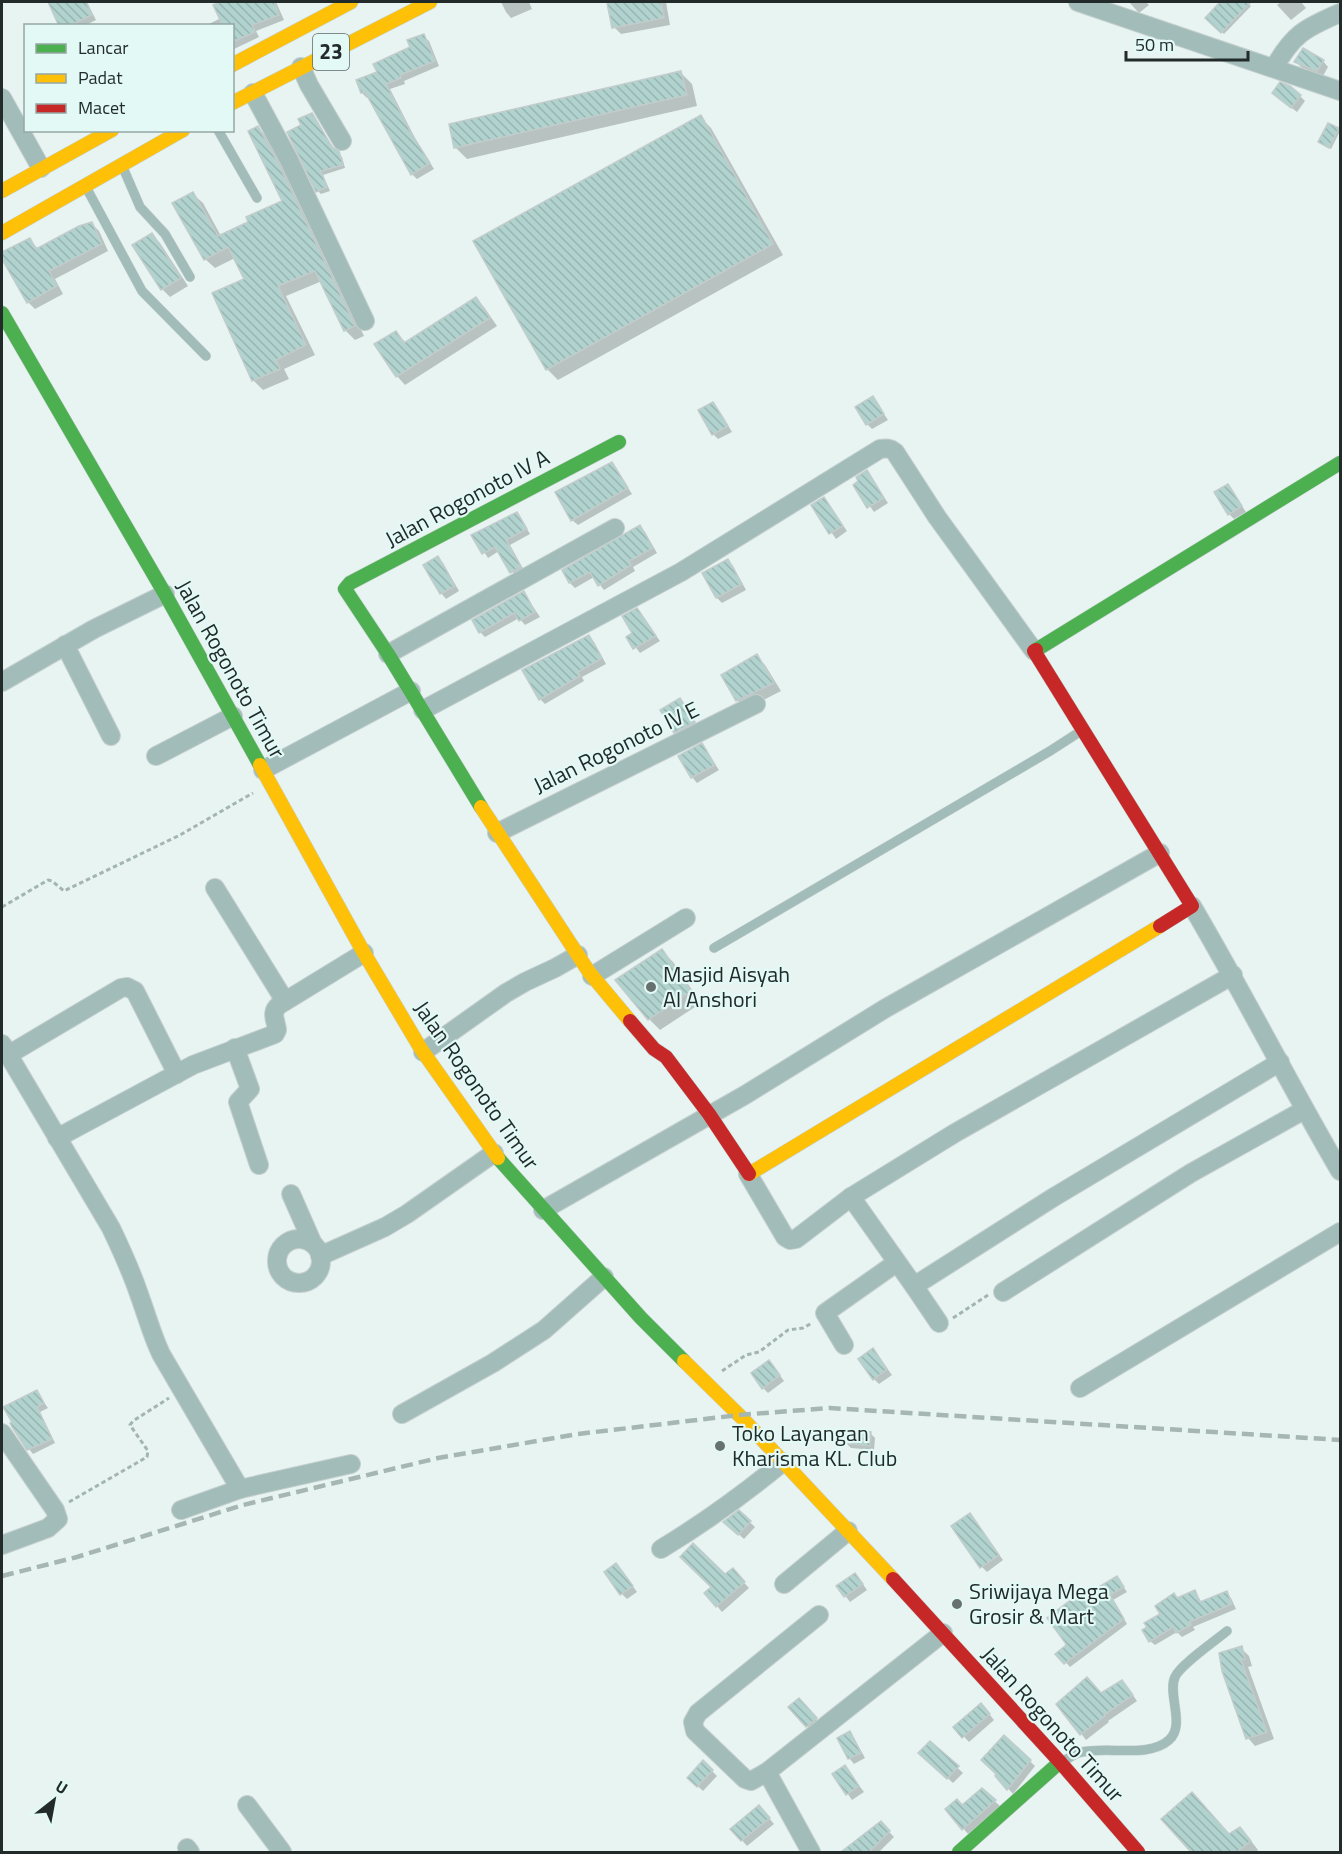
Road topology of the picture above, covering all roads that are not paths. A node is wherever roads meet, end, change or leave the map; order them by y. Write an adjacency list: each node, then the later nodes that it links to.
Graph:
1 (351, 2): 5 (main road, 23)
2 (430, 2): 6 (main road, 23)
3 (1078, 2): 7 (street)
4 (1341, 13): 7 (street)
5 (234, 64)
6 (301, 67): 9 (main road, 23); 15 (street)
7 (1274, 68): 8 (street)
8 (1341, 90)
9 (253, 93): 11 (main road, 23); 24 (street)
10 (2, 98): 17 (street)
11 (234, 102)
12 (108, 132): 17 (main road)
13 (180, 132): 16 (main road)
14 (219, 132): 20 (lane)
15 (342, 141)
16 (122, 165): 18 (main road); 22 (lane)
17 (41, 168): 19 (main road)
18 (85, 186): 21 (main road); 25 (lane)
19 (2, 190)
20 (257, 198)
21 (2, 233)
22 (190, 276)
23 (2, 313): 29 (main road, Jalan Rogonoto Timur)
24 (365, 321)
25 (206, 356)
26 (619, 442): 32 (main road, Jalan Rogonoto IV A)
27 (1341, 463): 31 (main road)
28 (615, 528): 32 (street)
29 (165, 594): 30 (street); 37 (main road, Jalan Rogonoto Timur)
30 (65, 645): 33 (street); 39 (street)
31 (1034, 651): 36 (street); 38 (main road)
32 (388, 654): 34 (main road)
33 (2, 682)
34 (411, 691): 36 (main road); 41 (street)
35 (756, 704): 42 (street, Jalan Rogonoto IV E)
36 (423, 710): 42 (main road)
37 (233, 716): 40 (street); 41 (main road, Jalan Rogonoto Timur)
38 (1083, 729): 43 (main road); 47 (lane)
39 (111, 736)
40 (156, 756)
41 (266, 776): 48 (main road, Jalan Rogonoto Timur)
42 (497, 833): 49 (main road)
43 (1160, 853): 45 (main road); 59 (street)
44 (215, 888): 52 (street)
45 (1192, 906): 50 (street); 64 (main road)
46 (686, 918): 51 (street)
47 (714, 948)
48 (364, 953): 52 (street); 55 (main road, Jalan Rogonoto Timur)
49 (578, 955): 51 (main road); 55 (street)
50 (1233, 975): 56 (street); 66 (street)
51 (592, 976): 59 (main road)
52 (285, 1001): 53 (street)
53 (235, 1048): 57 (street); 62 (street)
54 (5, 1050): 57 (street); 60 (street)
55 (423, 1052): 61 (main road, Jalan Rogonoto Timur)
56 (1280, 1062): 58 (street); 71 (street)
57 (177, 1074): 60 (street)
58 (1304, 1110): 63 (street); 72 (street)
59 (710, 1114): 64 (main road); 67 (street)
60 (57, 1138): 80 (street)
61 (494, 1153): 65 (street); 67 (main road, Jalan Rogonoto Timur)
62 (259, 1165)
63 (1341, 1172)
64 (748, 1174): 66 (street)
65 (291, 1194)
66 (851, 1197): 69 (street)
67 (543, 1210): 70 (main road, Jalan Rogonoto Timur)
68 (1341, 1232): 75 (street)
69 (896, 1263): 71 (street); 74 (street)
70 (604, 1277): 76 (street); 78 (main road, Jalan Rogonoto Timur)
71 (914, 1286): 73 (street)
72 (1003, 1292)
73 (939, 1323)
74 (844, 1345)
75 (1080, 1388)
76 (402, 1414)
77 (2, 1433): 83 (street)
78 (783, 1462): 82 (main road, Jalan Rogonoto Timur); 84 (street)
79 (351, 1464): 80 (street)
80 (240, 1489): 81 (street)
81 (181, 1510)
82 (848, 1531): 85 (street); 88 (main road, Jalan Rogonoto Timur)
83 (2, 1545)
84 (661, 1549)
85 (784, 1584)
86 (819, 1615): 90 (street)
87 (1227, 1631): 89 (lane)
88 (943, 1633): 89 (main road, Jalan Rogonoto Timur); 90 (street)
89 (1060, 1762): 94 (main road); 95 (main road, Jalan Rogonoto Timur)
90 (766, 1772): 93 (street)
91 (247, 1804): 92 (street)
92 (277, 1851)
93 (811, 1852)
94 (959, 1852)
95 (1138, 1852)

